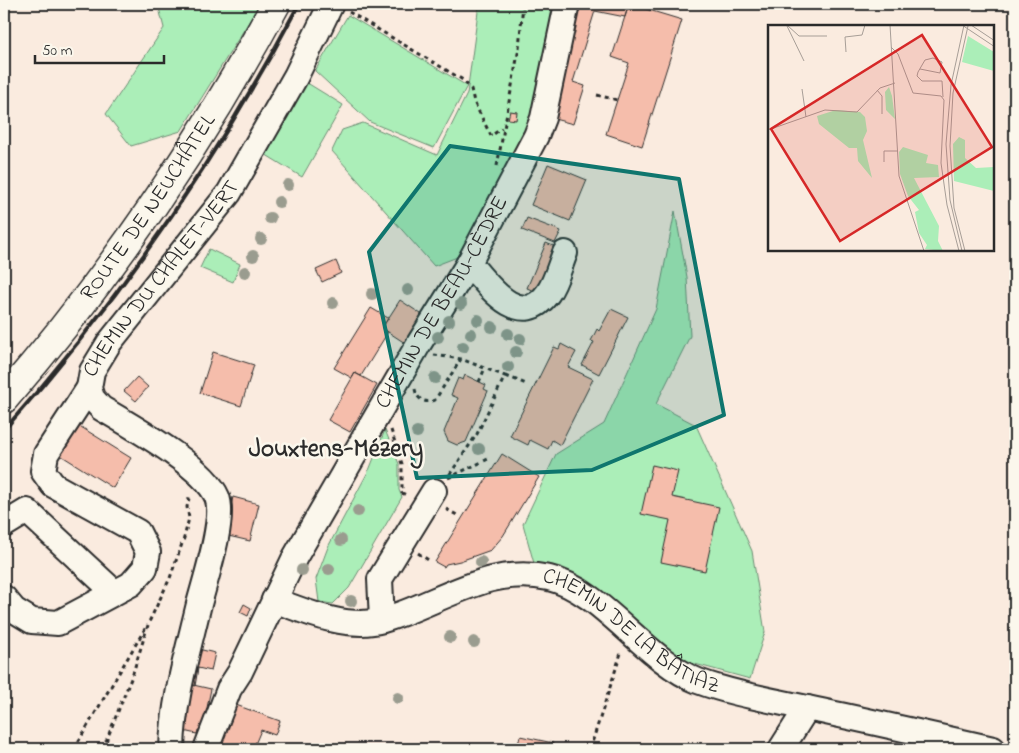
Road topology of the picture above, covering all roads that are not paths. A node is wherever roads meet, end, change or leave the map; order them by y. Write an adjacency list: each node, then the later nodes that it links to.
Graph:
1 (276, 4): 7 (main road, ROUTE DE NEUCHÂTEL)
2 (568, 4): 5 (street, CHEMIN DE BEAU-CÈDRE)
3 (337, 6): 6 (street, CHEMIN DU CHALET-VERT)
4 (565, 253): 5 (street)
5 (469, 263): 12 (street, CHEMIN DE BEAU-CÈDRE)
6 (88, 388): 10 (street); 15 (street, CHEMIN DU CHALET-VERT)
7 (4, 399)
8 (430, 499): 13 (street)
9 (4, 525): 10 (street)
10 (114, 592): 11 (street)
11 (4, 598)
12 (274, 600): 13 (street, CHEMIN DE LA BÂTIAZ); 16 (street, CHEMIN DE BEAU-CÈDRE)
13 (382, 620): 14 (street, CHEMIN DE LA BÂTIAZ)
14 (807, 708): 17 (street); 18 (street, CHEMIN DE LA BÂTIAZ)
15 (172, 749)
16 (206, 749)
17 (782, 749)
18 (993, 749)

